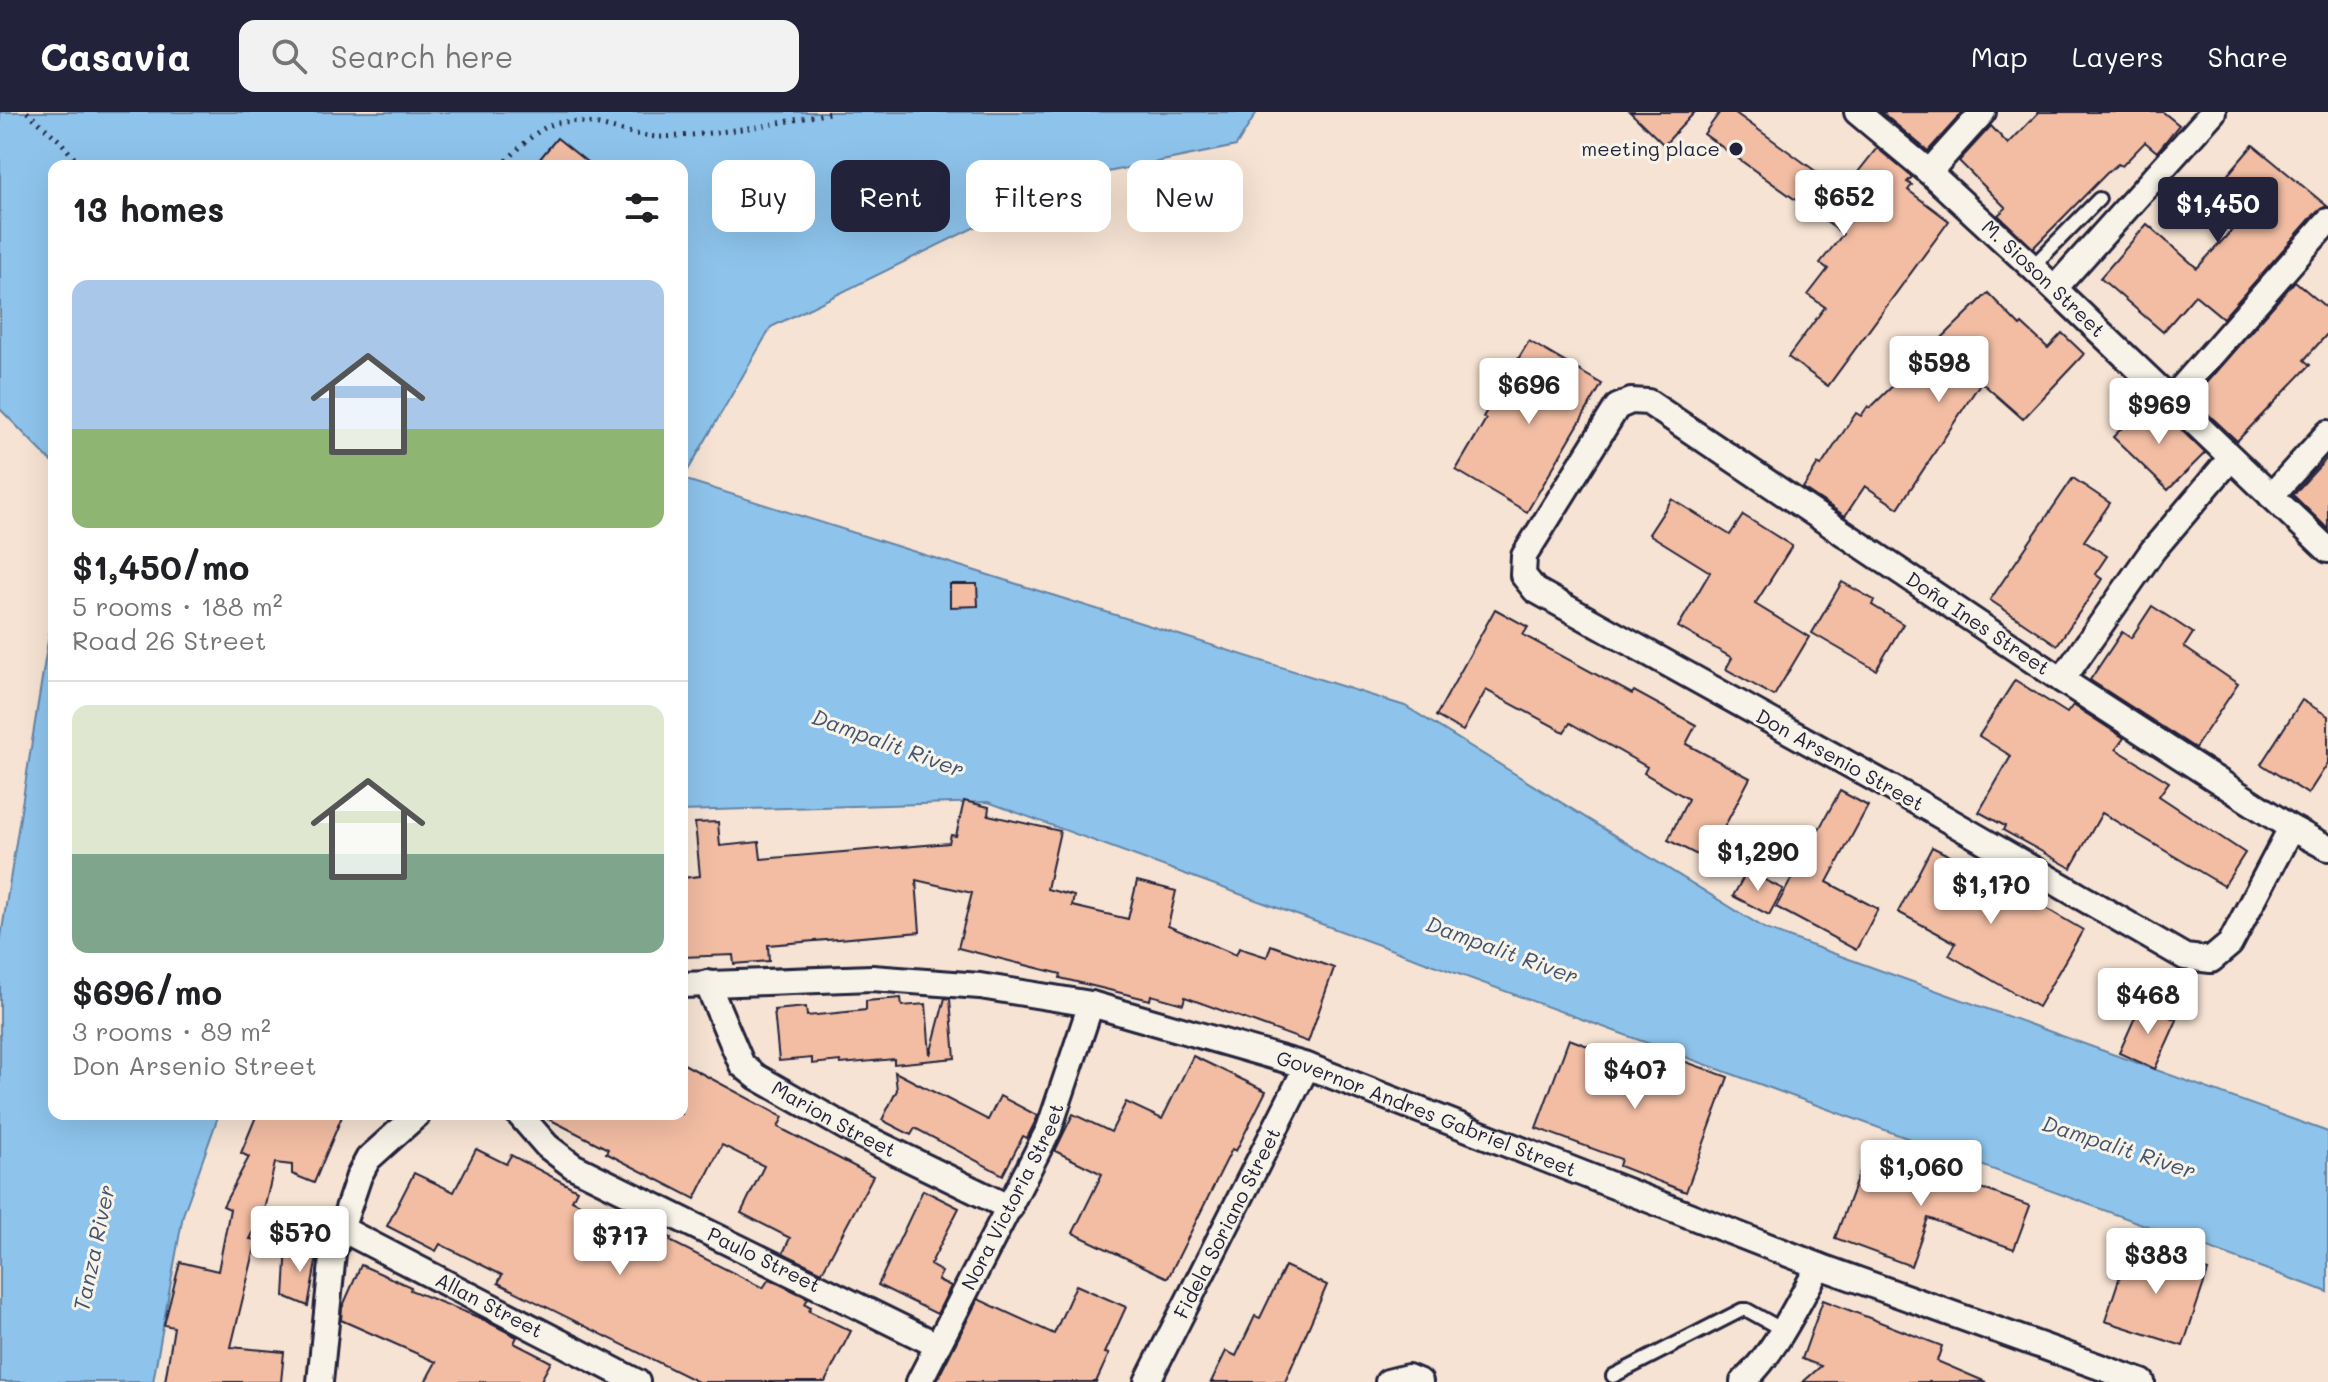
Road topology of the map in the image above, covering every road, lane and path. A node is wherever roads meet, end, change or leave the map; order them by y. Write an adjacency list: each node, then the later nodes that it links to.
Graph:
1 (27, 112): 6 (path)
2 (834, 112): 7 (path)
3 (1857, 112): 8 (street, M. Sioson Street)
4 (1983, 112): 8 (street)
5 (2213, 112): 12 (street)
6 (76, 160)
7 (508, 160)
8 (1929, 172): 11 (street, M. Sioson Street)
9 (2099, 199): 11 (lane)
10 (2328, 221): 14 (street)
11 (2032, 267): 12 (street, M. Sioson Street)
12 (2055, 288): 14 (street, M. Sioson Street)
13 (1631, 401): 19 (street, Doña Ines Street); 20 (street, Don Arsenio Street)
14 (2170, 401): 16 (street, M. Sioson Street)
15 (2328, 433): 17 (street)
16 (2231, 458): 17 (street, M. Sioson Street); 19 (street)
17 (2271, 496): 18 (street, M. Sioson Street)
18 (2328, 550)
19 (2062, 680): 20 (street, Doña Ines Street)
20 (2291, 828): 21 (street, Doña Ines Street)
21 (2328, 848)
22 (707, 983): 23 (street, Governor Andres Gabriel Street); 24 (street, Governor Andres Gabriel Street); 28 (street, Marion Street)
23 (688, 985)
24 (1091, 1004): 25 (street, Governor Andres Gabriel Street); 28 (street, Nora Victoria Street)
25 (1307, 1066): 30 (street, Governor Andres Gabriel Street); 37 (street, Fidela Soriano Street)
26 (411, 1120): 29 (street)
27 (524, 1120): 32 (street, Paulo Street)
28 (1010, 1208): 32 (street, Nora Victoria Street)
29 (340, 1228): 34 (street); 35 (street, Allan Street)
30 (1819, 1266): 31 (street); 41 (street, Governor Andres Gabriel Street)
31 (1783, 1330): 33 (lane); 40 (street)
32 (937, 1345): 36 (street, Nora Victoria Street)
33 (1613, 1376)
34 (320, 1382)
35 (637, 1382)
36 (919, 1382)
37 (1147, 1382)
38 (1388, 1382): 39 (street)
39 (1420, 1382)
40 (1743, 1382)
41 (2142, 1382)

